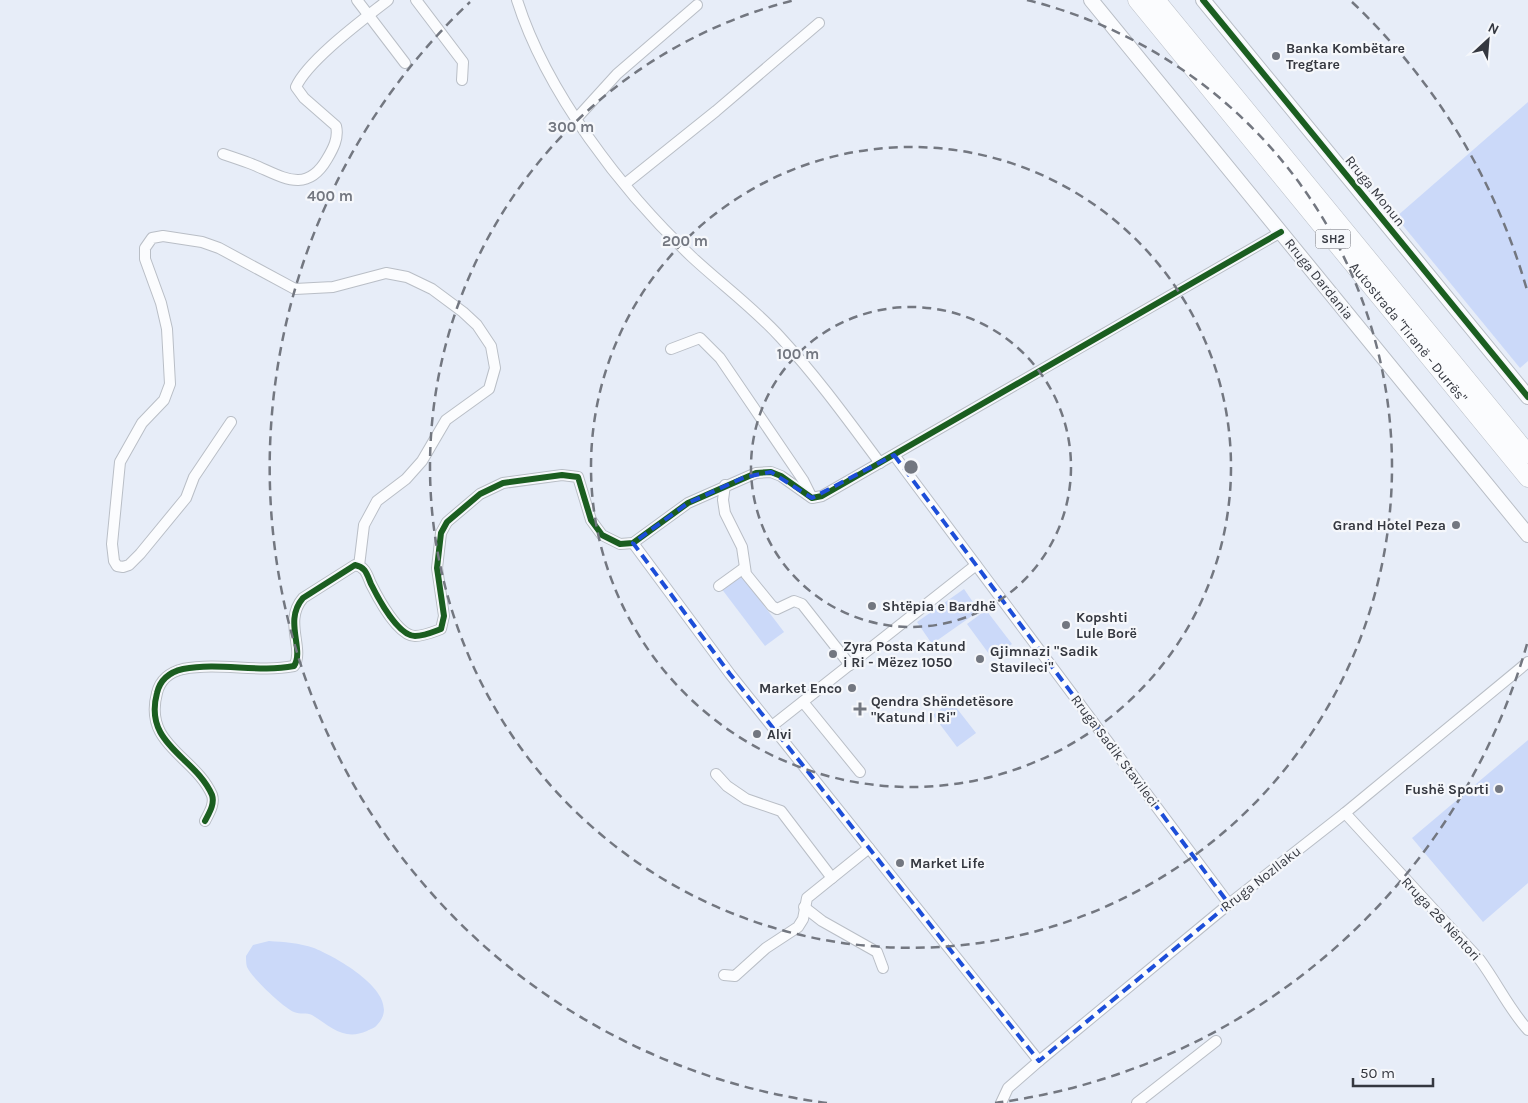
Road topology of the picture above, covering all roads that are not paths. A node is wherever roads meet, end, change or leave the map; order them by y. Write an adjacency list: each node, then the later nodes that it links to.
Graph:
1 (357, 0): 10 (street)
2 (388, 0): 10 (street)
3 (416, 0): 13 (street)
4 (518, 0): 14 (street)
5 (1091, 0): 17 (main road, Rruga Dardania)
6 (1137, 0): 24 (highway, Autostrada "Tiranë - Durrës" / SH2)
7 (1156, 0): 21 (highway, Autostrada "Tiranë - Durrës" / SH2)
8 (1204, 0): 19 (main road, Rruga Monun)
9 (697, 5): 14 (street)
10 (367, 16): 12 (street); 15 (street)
11 (819, 23): 16 (street)
12 (406, 63)
13 (462, 80)
14 (578, 118): 16 (street)
15 (223, 154)
16 (624, 184): 23 (street)
17 (1281, 232): 22 (street); 27 (main road, Rruga Dardania)
18 (671, 349): 26 (street)
19 (1528, 397)
20 (231, 422): 30 (street)
21 (1528, 454)
22 (894, 455): 23 (street); 29 (street, Rruga Sadik Stavileci)
23 (880, 462): 26 (street)
24 (1528, 478)
25 (725, 485): 26 (street); 28 (street); 31 (street)
26 (812, 498)
27 (1528, 535)
28 (633, 543): 30 (street); 36 (street)
29 (976, 565): 34 (street); 43 (street, Rruga Sadik Stavileci)
30 (359, 566): 40 (street)
31 (744, 568): 32 (street); 34 (street)
32 (719, 586)
33 (1528, 662): 39 (street, Rruga Nozllaku)
34 (850, 664): 35 (street)
35 (803, 702): 36 (street); 37 (street)
36 (772, 726): 41 (street)
37 (860, 772)
38 (716, 774): 42 (street)
39 (1345, 813): 43 (street, Rruga Nozllaku); 47 (street, Rruga 28 Nëntori)
40 (205, 821)
41 (869, 848): 42 (street); 49 (street)
42 (832, 878): 44 (street)
43 (1229, 904): 49 (street, Rruga Nozllaku)
44 (804, 907): 45 (street); 46 (street)
45 (884, 968)
46 (724, 975)
47 (1528, 1030)
48 (1216, 1040): 51 (street)
49 (1039, 1061): 50 (street, Rruga Nozllaku)
50 (1001, 1103)
51 (1137, 1103)

